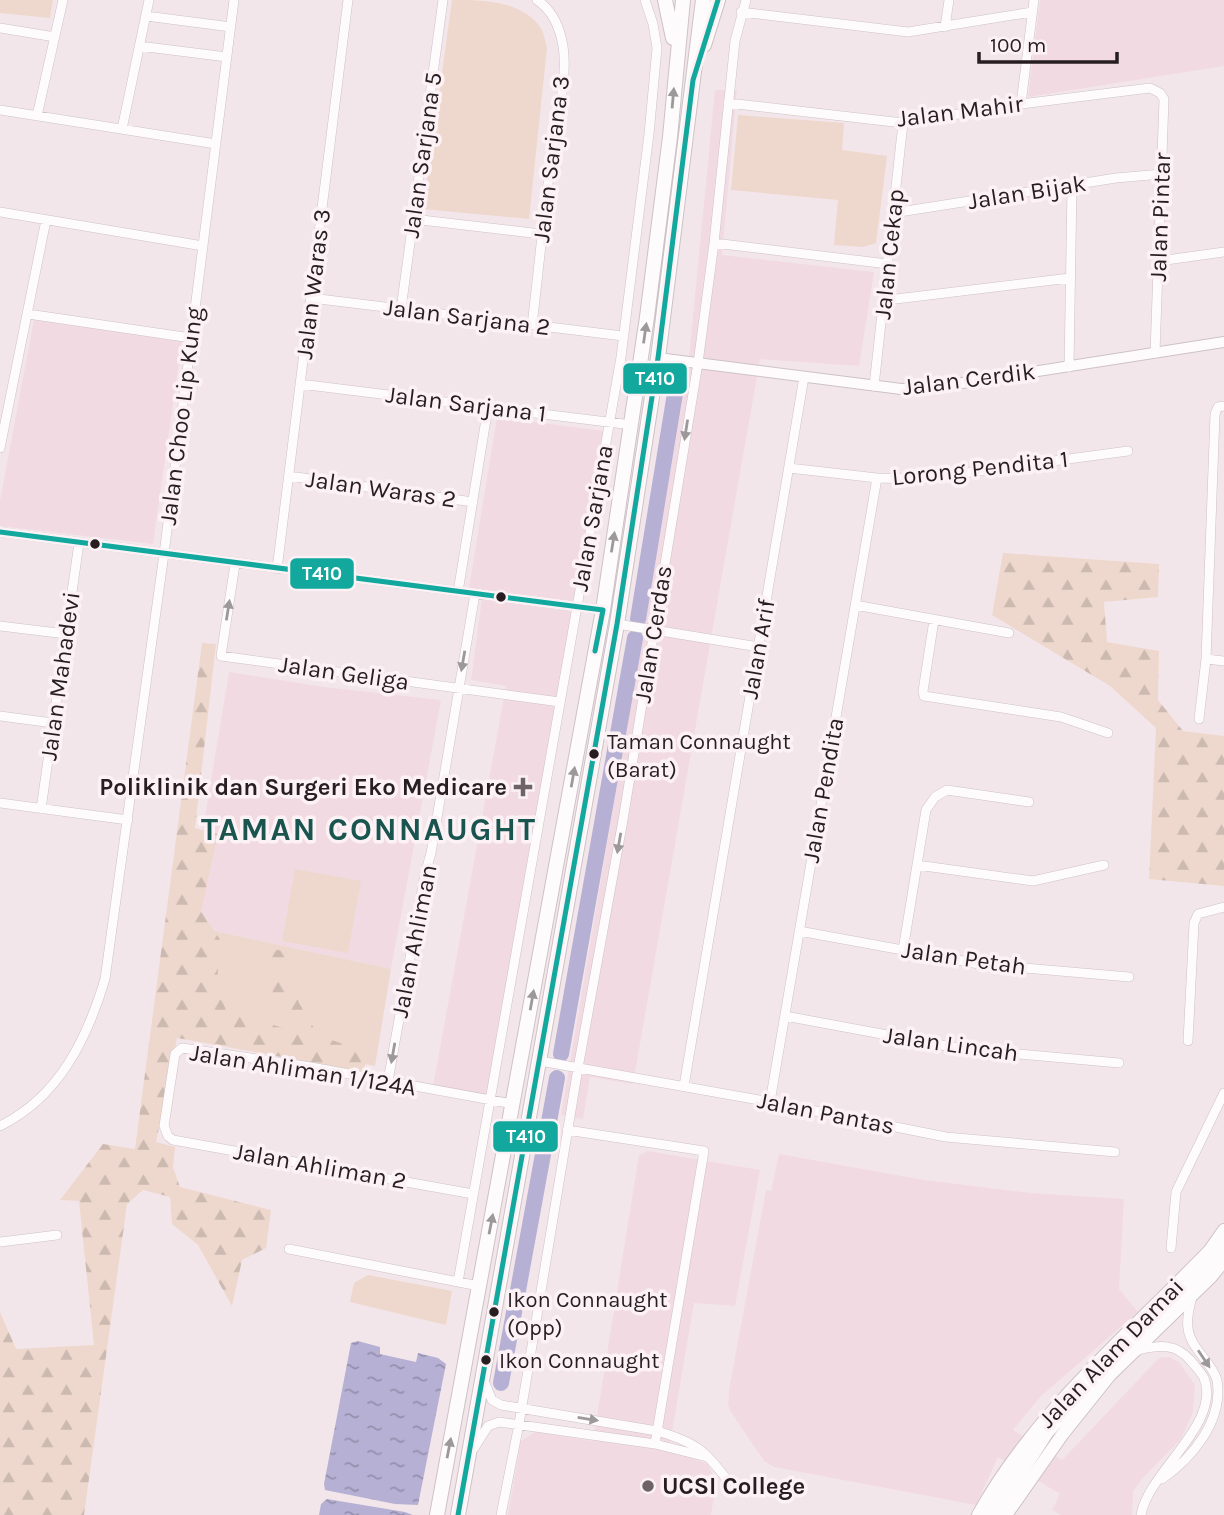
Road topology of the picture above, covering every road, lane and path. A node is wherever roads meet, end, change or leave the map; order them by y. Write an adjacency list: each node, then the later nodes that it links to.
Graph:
1 (63, 0): 21 (street)
2 (149, 0): 17 (street)
3 (234, 0): 18 (street, Jalan Choo Lip Kung)
4 (348, 0): 47 (street, Jalan Waras 3)
5 (443, 0): 38 (street, Jalan Sarjana 5)
6 (537, 0): 40 (street, Jalan Sarjana 3)
7 (645, 0): 52 (street, Jalan Sarjana)
8 (665, 0): 24 (highway)
9 (683, 0): 24 (highway)
10 (703, 0): 25 (highway)
11 (718, 0): 25 (highway)
12 (746, 0): 15 (street, Jalan Cerdas)
13 (949, 0): 19 (street)
14 (1034, 0): 16 (street)
15 (741, 12): 19 (street); 27 (street, Jalan Cerdas)
16 (1032, 12): 19 (street); 28 (street)
17 (146, 16): 18 (street); 22 (street)
18 (230, 27): 23 (street, Jalan Choo Lip Kung)
19 (945, 27)
20 (0, 28): 21 (street)
21 (55, 37): 30 (street)
22 (139, 46): 23 (street); 32 (street)
23 (227, 57): 33 (street, Jalan Choo Lip Kung)
24 (676, 60): 65 (highway, one-way to 24)
25 (693, 80): 56 (highway)
26 (1150, 88): 28 (street, Jalan Mahir); 34 (street, Jalan Pintar)
27 (728, 103): 31 (street, Jalan Mahir); 41 (street, Jalan Cerdas)
28 (1021, 104): 31 (street, Jalan Mahir)
29 (0, 110): 30 (street)
30 (37, 116): 32 (street)
31 (903, 123): 37 (street, Jalan Cekap)
32 (122, 129): 33 (street)
33 (216, 144): 42 (street, Jalan Choo Lip Kung)
34 (1162, 174): 35 (street, Jalan Bijak); 44 (street, Jalan Pintar)
35 (1072, 186): 37 (street, Jalan Bijak); 46 (street)
36 (0, 212): 39 (street)
37 (893, 213): 45 (street, Jalan Cekap)
38 (413, 219): 40 (street); 49 (street, Jalan Sarjana 5)
39 (46, 220): 42 (street); 50 (street)
40 (541, 234): 51 (street, Jalan Sarjana 3)
41 (714, 243): 45 (street); 57 (street, Jalan Cerdas)
42 (203, 246): 53 (street, Jalan Choo Lip Kung)
43 (1224, 252): 44 (street)
44 (1159, 261): 55 (street, Jalan Pintar)
45 (888, 264): 61 (street, Jalan Cekap)
46 (1070, 278): 48 (street); 58 (street)
47 (311, 298): 49 (street, Jalan Sarjana 2); 60 (street, Jalan Waras 3)
48 (896, 299)
49 (401, 309): 51 (street, Jalan Sarjana 2)
50 (28, 314): 53 (street); 66 (street)
51 (532, 325): 52 (street, Jalan Sarjana 2)
52 (623, 336): 64 (street, Jalan Sarjana)
53 (191, 338): 74 (street, Jalan Choo Lip Kung)
54 (1224, 342): 55 (street, Jalan Cerdik)
55 (1155, 353): 58 (street, Jalan Cerdik)
56 (659, 358): 57 (street, Jalan Cerdik); 83 (highway)
57 (698, 363): 59 (street, Jalan Cerdik); 85 (street, Jalan Cerdas, one-way to 85)
58 (1069, 367): 61 (street, Jalan Cerdik)
59 (804, 377): 61 (street, Jalan Cerdik); 68 (street, Jalan Arif)
60 (300, 384): 63 (street, Jalan Sarjana 1); 69 (street, Jalan Waras 3)
61 (874, 386)
62 (1224, 405): 89 (street)
63 (488, 407): 64 (street, Jalan Sarjana 1); 71 (street)
64 (609, 422): 65 (street, Jalan Sarjana 1); 79 (street, Jalan Sarjana)
65 (632, 425): 81 (highway, one-way to 65)
66 (0, 447)
67 (1128, 451): 70 (street, Lorong Pendita 1)
68 (789, 468): 70 (street, Lorong Pendita 1); 88 (street, Jalan Arif)
69 (289, 475): 71 (street, Jalan Waras 2); 76 (street, Jalan Waras 3)
70 (877, 478): 80 (street, Jalan Pendita)
71 (473, 502): 77 (street)
72 (0, 533): 73 (street)
73 (79, 543): 74 (street); 87 (street, Jalan Mahadevi)
74 (164, 554): 75 (street); 100 (street, Jalan Choo Lip Kung)
75 (235, 564): 76 (street); 91 (street, Jalan Geliga, one-way to 75)
76 (277, 569): 77 (street)
77 (458, 592): 78 (street)
78 (475, 594): 79 (street); 91 (street, Jalan Ahliman, one-way to 91)
79 (577, 606): 81 (street); 92 (street, Jalan Sarjana)
80 (855, 606): 82 (street); 104 (street, Jalan Pendita)
81 (603, 610): 117 (highway, one-way to 81)
82 (934, 620): 86 (street); 96 (street)
83 (617, 624): 85 (street); 109 (highway)
84 (0, 626): 87 (street)
85 (654, 630): 88 (street); 111 (street, Jalan Cerdas, one-way to 111)
86 (1009, 633)
87 (66, 634): 95 (street, Jalan Mahadevi)
88 (759, 647): 113 (street, Jalan Arif)
89 (1206, 659): 90 (street); 94 (street)
90 (1224, 662)
91 (458, 688): 92 (street, Jalan Geliga); 112 (street, Jalan Ahliman, one-way to 112)
92 (560, 702): 115 (street, Jalan Sarjana)
93 (0, 716): 95 (street)
94 (1199, 719)
95 (53, 723): 99 (street, Jalan Mahadevi)
96 (1108, 733)
97 (1029, 802): 101 (street)
98 (0, 803): 99 (street)
99 (41, 809): 100 (street)
100 (128, 820): 118 (street, Jalan Choo Lip Kung)
101 (917, 865): 102 (street); 105 (street)
102 (1104, 865)
103 (1224, 908): 108 (street)
104 (799, 931): 105 (street, Jalan Petah); 107 (street, Jalan Pendita)
105 (904, 950): 106 (street, Jalan Petah)
106 (1129, 977)
107 (785, 1016): 110 (street, Jalan Lincah); 116 (street, Jalan Pendita)
108 (1188, 1041)
109 (540, 1061): 111 (street, Jalan Pantas); 134 (highway)
110 (1119, 1063)
111 (578, 1068): 113 (street, Jalan Pantas); 119 (street, Jalan Cerdas)
112 (388, 1081): 115 (street, Jalan Ahliman 1/124A); 120 (street, Jalan Ahliman 1/124A)
113 (684, 1086): 116 (street, Jalan Pantas)
114 (1224, 1093): 126 (street)
115 (490, 1100): 117 (street, Jalan Ahliman 1/124A); 122 (street, Jalan Sarjana)
116 (770, 1102): 121 (street, Jalan Pantas)
117 (513, 1104): 131 (highway, one-way to 117)
118 (0, 1126)
119 (567, 1130): 135 (street, Jalan Cerdas); 140 (street)
120 (168, 1136): 122 (street, Jalan Ahliman 2)
121 (1115, 1152)
122 (474, 1194): 130 (street, Jalan Sarjana)
123 (1224, 1230): 150 (main road, Jalan Alam Damai)
124 (57, 1235): 125 (street)
125 (0, 1242)
126 (1171, 1248)
127 (289, 1249): 130 (street)
128 (1224, 1252): 151 (highway)
129 (1224, 1261): 132 (main road, Jalan Alam Damai)
130 (458, 1282): 131 (street)
131 (479, 1286): 147 (highway, one-way to 131)
132 (1192, 1296): 133 (main road, Jalan Alam Damai); 137 (street, one-way to 137)
133 (1136, 1350): 136 (street); 152 (main road, Jalan Alam Damai)
134 (483, 1379): 135 (street); 143 (highway)
135 (521, 1409): 138 (street, Jalan Cerdas); 140 (street, one-way to 140)
136 (1203, 1409): 137 (street); 139 (street)
137 (1215, 1413): 141 (street)
138 (519, 1424): 142 (street); 143 (street); 149 (street, Jalan Cerdas)
139 (1196, 1427): 141 (street); 146 (street)
140 (657, 1431): 142 (street); 144 (street)
141 (1207, 1433): 146 (street)
142 (655, 1444): 144 (street)
143 (469, 1458): 148 (highway)
144 (712, 1458): 145 (street)
145 (728, 1481)
146 (1157, 1482): 153 (street)
147 (437, 1515)
148 (458, 1515)
149 (501, 1515)
150 (978, 1515)
151 (994, 1515)
152 (1006, 1515)
153 (1141, 1515)

